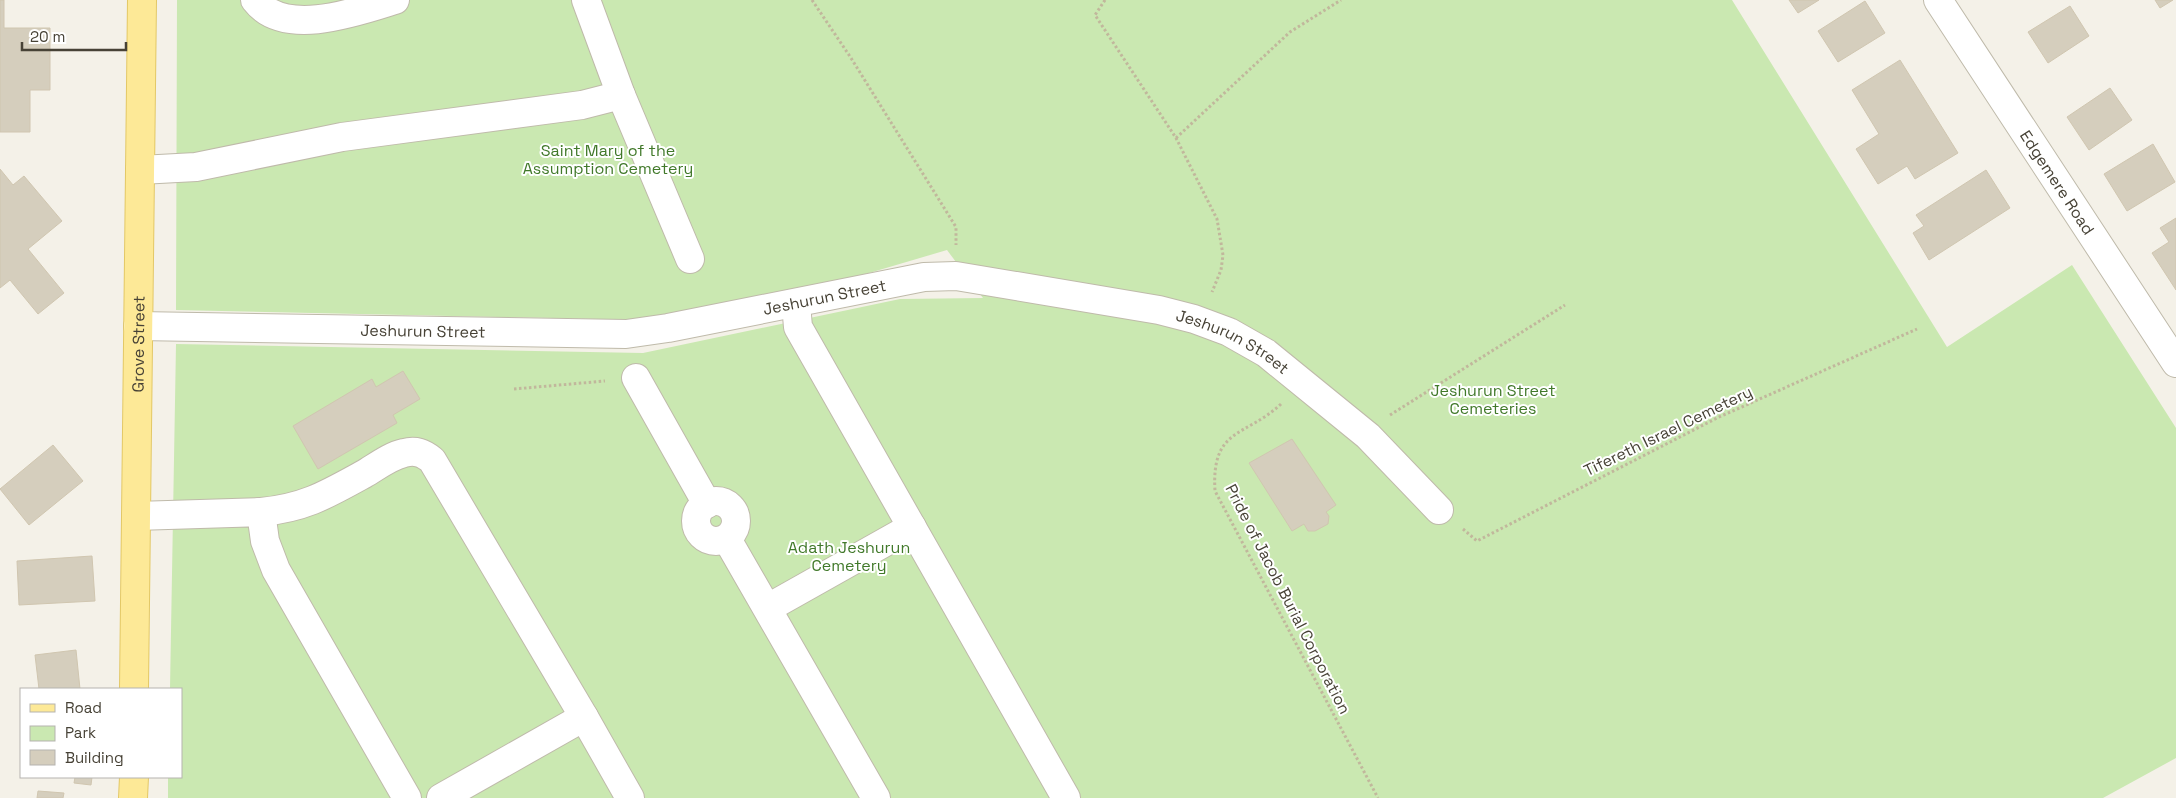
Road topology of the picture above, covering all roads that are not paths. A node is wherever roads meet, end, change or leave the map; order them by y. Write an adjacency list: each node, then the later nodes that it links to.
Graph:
1 (142, 0): 7 (main road, Grove Street)
2 (254, 0): 3 (street)
3 (395, 0)
4 (586, 0): 6 (street)
5 (1938, 0): 11 (street, Edgemere Road)
6 (621, 95): 7 (street); 8 (street)
7 (140, 170): 10 (main road, Grove Street)
8 (690, 259)
9 (796, 304): 10 (street, Jeshurun Street); 13 (street, Jeshurun Street); 16 (street)
10 (138, 326): 15 (main road, Grove Street)
11 (2176, 363)
12 (636, 378): 17 (street)
13 (1439, 510)
14 (261, 512): 15 (street); 19 (street); 22 (street)
15 (136, 516): 18 (main road, Grove Street)
16 (912, 528): 17 (street); 28 (street)
17 (768, 608): 25 (street)
18 (134, 688)
19 (584, 717): 23 (street); 24 (street)
20 (134, 778): 21 (main road)
21 (133, 798)
22 (407, 798)
23 (441, 798)
24 (630, 798)
25 (876, 798)
26 (880, 798): 27 (street)
27 (896, 798)
28 (1066, 798)

